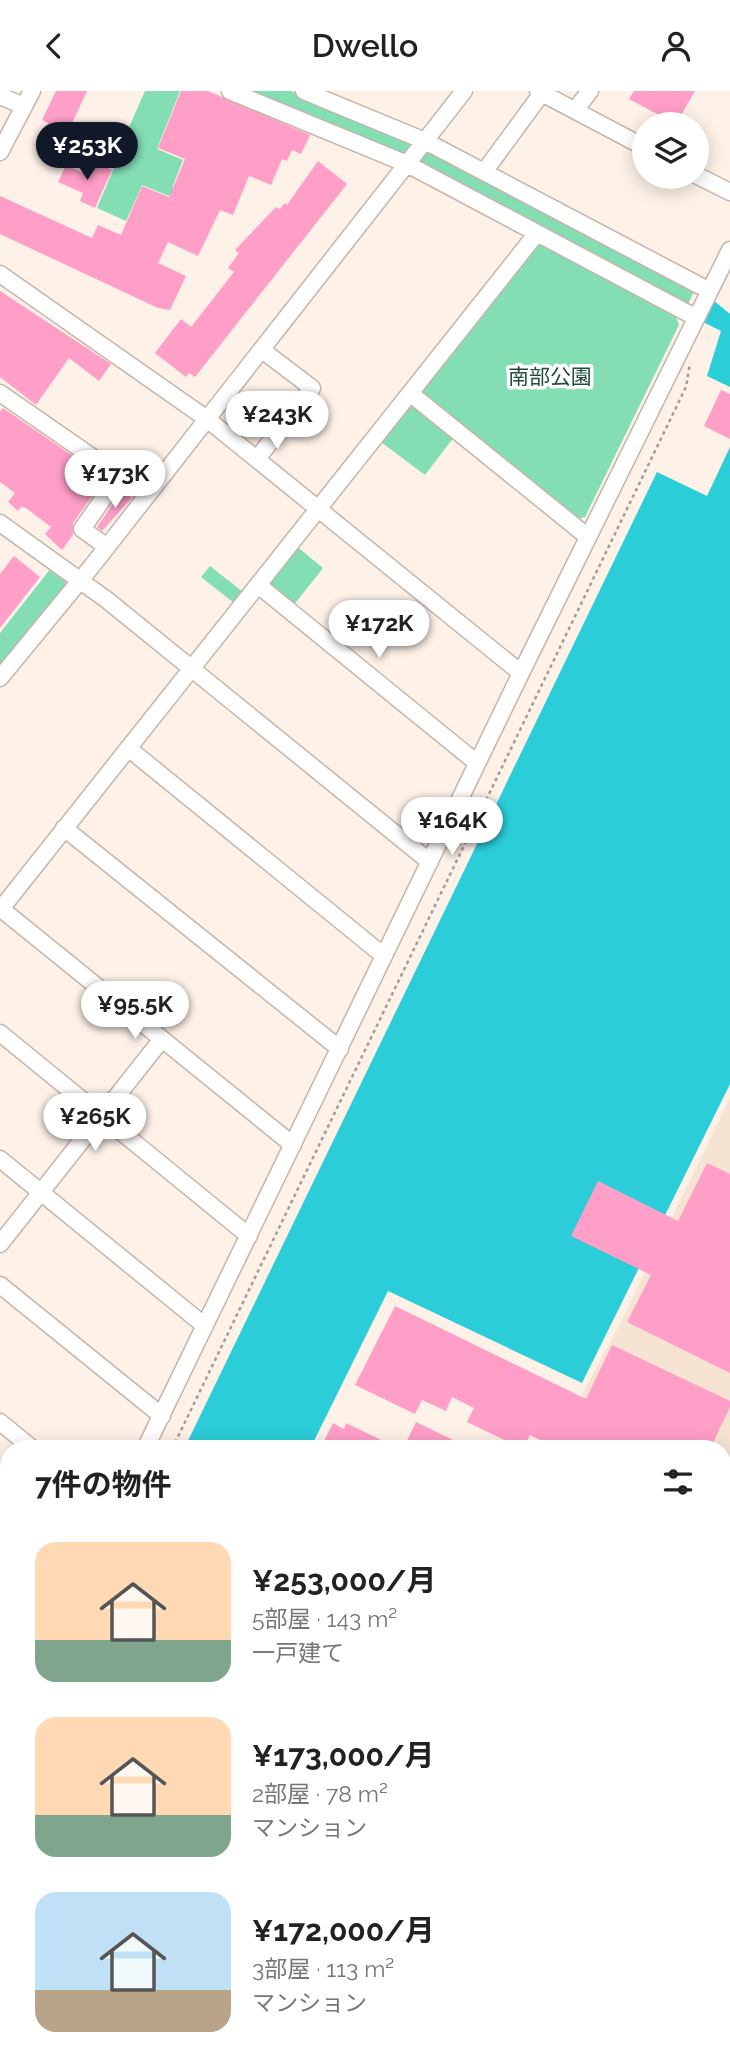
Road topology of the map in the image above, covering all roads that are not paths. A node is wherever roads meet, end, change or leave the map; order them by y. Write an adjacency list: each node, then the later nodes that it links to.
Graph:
1 (32, 91): 8 (street)
2 (230, 91): 13 (street)
3 (304, 91): 10 (street)
4 (464, 91): 10 (street)
5 (590, 91): 9 (street)
6 (540, 92): 9 (street); 14 (street)
7 (0, 96): 8 (street)
8 (24, 106): 12 (street)
9 (575, 110): 11 (street)
10 (425, 141): 13 (street); 14 (street)
11 (632, 141)
12 (0, 152)
13 (407, 164): 17 (street); 22 (street)
14 (484, 172): 20 (street)
15 (709, 182): 16 (street)
16 (730, 192)
17 (537, 233): 21 (street); 24 (street)
18 (730, 250): 20 (street)
19 (0, 274): 25 (street)
20 (708, 290): 21 (street)
21 (695, 317): 31 (street)
22 (262, 350): 25 (street); 26 (street)
23 (0, 393): 27 (street)
24 (411, 394): 29 (street); 31 (street)
25 (207, 419): 26 (street); 28 (street)
26 (257, 459): 29 (street)
27 (119, 476): 28 (street); 32 (street)
28 (147, 495): 32 (street)
29 (319, 509): 34 (street); 36 (street)
30 (0, 523): 33 (street)
31 (588, 537): 36 (street)
32 (107, 547): 33 (street)
33 (79, 579): 35 (street); 37 (street)
34 (258, 585): 35 (street); 39 (street)
35 (191, 669): 38 (street); 41 (street)
36 (521, 673): 39 (street)
37 (0, 678)
38 (128, 748): 40 (street); 43 (street)
39 (477, 763): 41 (street)
40 (64, 828): 42 (street); 46 (street)
41 (430, 862): 43 (street)
42 (0, 909): 45 (street)
43 (384, 955): 46 (street)
44 (0, 1033): 47 (street)
45 (162, 1039): 47 (street); 48 (street)
46 (340, 1049): 48 (street)
47 (102, 1116): 50 (street); 51 (street)
48 (293, 1145): 51 (street)
49 (0, 1159): 50 (street)
50 (41, 1192): 52 (street); 54 (street)
51 (249, 1235): 54 (street)
52 (0, 1244)
53 (0, 1285): 55 (street)
54 (205, 1326): 55 (street)
55 (162, 1416): 58 (street)
56 (0, 1422): 57 (street)
57 (22, 1440)
58 (150, 1440)

